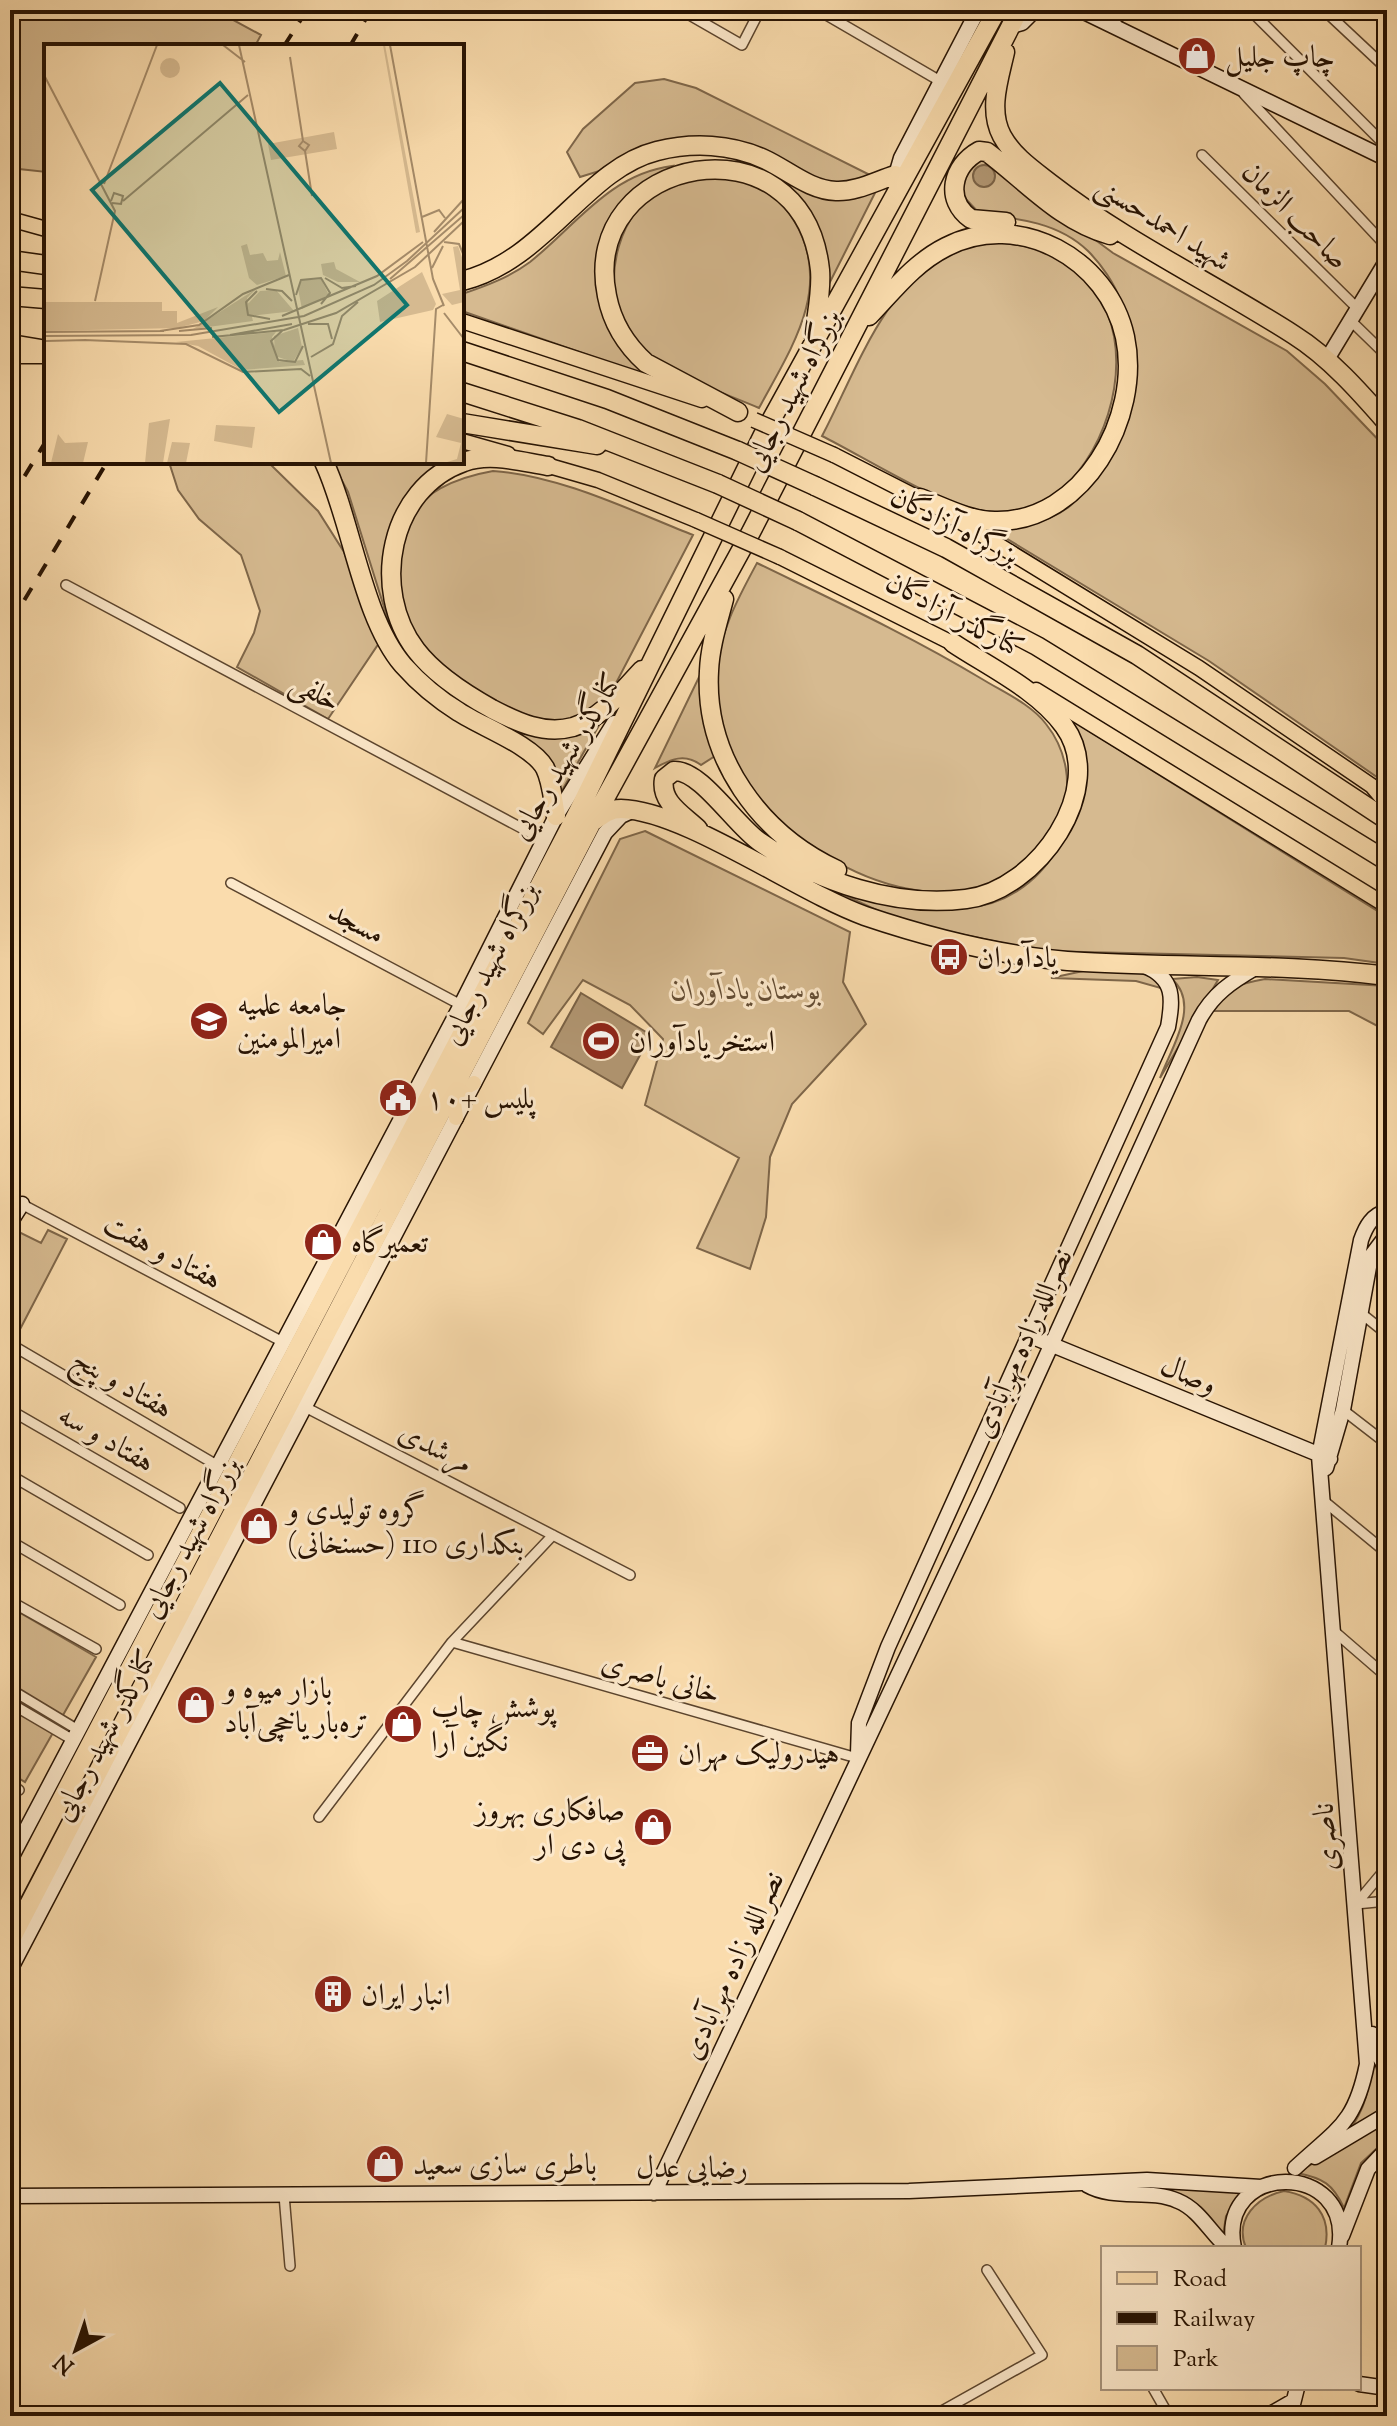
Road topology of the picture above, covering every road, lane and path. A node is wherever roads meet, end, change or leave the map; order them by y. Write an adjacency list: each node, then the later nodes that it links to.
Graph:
1 (681, 10): 2 (street)
2 (760, 10)
3 (818, 10): 16 (street)
4 (978, 10): 16 (street)
5 (997, 10): 22 (highway, بزرگراه شهید رجایی)
6 (1035, 10): 12 (street)
7 (1080, 10): 13 (street)
8 (1124, 10): 13 (street)
9 (1250, 10): 18 (street)
10 (1324, 10): 15 (street)
11 (1378, 10): 14 (street)
12 (1015, 18): 27 (highway, شهید احمدحسنی); 38 (highway, بزرگراه شهید رجایی)
13 (1107, 23): 17 (street)
14 (1387, 30)
15 (1387, 69)
16 (940, 81): 21 (street)
17 (1237, 86): 20 (street); 28 (street)
18 (1387, 147)
19 (1202, 155): 36 (street, صاحب الزمان)
20 (1387, 159)
21 (895, 175): 22 (street); 32 (highway)
22 (894, 196): 40 (highway, بزرگراه شهید رجایی)
23 (10, 219): 25 (main road)
24 (10, 226): 26 (main road)
25 (44, 229)
26 (44, 230)
27 (1133, 239): 33 (highway); 46 (highway, شهید احمدحسنی)
28 (1387, 247)
29 (10, 260): 31 (highway)
30 (1387, 260): 36 (street)
31 (44, 265)
32 (464, 281)
33 (1099, 283): 38 (highway); 57 (highway)
34 (10, 296): 35 (highway)
35 (44, 299)
36 (1353, 314): 45 (street, صاحب الزمان); 46 (street)
37 (464, 322): 48 (main road)
38 (853, 332): 58 (highway, بزرگراه شهید رجایی)
39 (10, 342): 41 (main road)
40 (813, 346): 48 (highway); 61 (highway, بزرگراه شهید رجایی)
41 (44, 348)
42 (464, 352): 65 (highway, بزرگراه آزادگان, bridge)
43 (10, 356): 44 (main road)
44 (44, 356)
45 (1387, 356)
46 (1326, 361): 50 (highway, شهید احمدحسنی)
47 (464, 393): 52 (highway)
48 (746, 416): 57 (main road, bridge)
49 (464, 423): 52 (highway)
50 (1387, 423)
51 (464, 442): 56 (main road, کنارگذر آزادگان)
52 (637, 452): 69 (highway, bridge)
53 (325, 464): 64 (highway)
54 (463, 464): 61 (highway)
55 (464, 464): 56 (highway)
56 (548, 466): 60 (main road, کنارگذر آزادگان, bridge)
57 (920, 498): 62 (main road)
58 (732, 568): 66 (highway, بزرگراه شهید رجایی); 71 (highway)
59 (66, 585): 67 (street, خلفی)
60 (953, 643): 71 (highway); 72 (main road, کنارگذر آزادگان)
61 (655, 656): 64 (street, کنارگذر شهید رجایی); 76 (highway, بزرگراه شهید رجایی)
62 (1387, 804)
63 (634, 810): 66 (highway); 68 (highway); 77 (street, کنارگذر شهید رجایی)
64 (556, 816): 67 (street, کنارگذر شهید رجایی)
65 (1387, 820)
66 (592, 822): 78 (highway, بزرگراه شهید رجایی)
67 (544, 840): 76 (street, کنارگذر شهید رجایی)
68 (712, 841): 71 (highway); 73 (highway)
69 (1387, 861)
70 (231, 883): 76 (street, مسجد)
71 (895, 896)
72 (1387, 906)
73 (1141, 964): 74 (highway); 86 (street, نصرالله زاده مهرآبادی)
74 (1257, 967): 75 (highway); 89 (street, نصرالله زاده مهرآبادی)
75 (1387, 976)
76 (467, 1008): 87 (street, کنارگذر شهید رجایی); 117 (highway, بزرگراه شهید رجایی)
77 (474, 1083): 78 (main road); 79 (street, کنارگذر شهید رجایی)
78 (453, 1095): 79 (main road); 120 (highway, بزرگراه شهید رجایی)
79 (456, 1118): 90 (street, کنارگذر شهید رجایی)
80 (16, 1201): 82 (street); 87 (street, هفتاد و هفت)
81 (1387, 1211): 94 (street, ناصری)
82 (10, 1223)
83 (1387, 1235): 84 (street, ناصری)
84 (1362, 1314): 85 (street); 92 (street, ناصری)
85 (1387, 1334)
86 (1028, 1335): 89 (street, وصال); 113 (street, نصرالله زاده مهرآبادی)
87 (281, 1341): 112 (street, کنارگذر شهید رجایی)
88 (10, 1344): 95 (street, هفتاد و پنج)
89 (1050, 1344): 94 (street, وصال); 113 (street, نصرالله زاده مهرآبادی)
90 (305, 1407): 99 (street, مرشدی); 121 (street, کنارگذر شهید رجایی)
91 (10, 1410): 98 (street, هفتاد و سه)
92 (1343, 1410): 93 (street); 94 (street, ناصری)
93 (1387, 1444)
94 (1325, 1458): 97 (street, ناصری)
95 (213, 1463)
96 (10, 1475): 102 (street)
97 (1325, 1502): 101 (street); 106 (street, ناصری)
98 (180, 1508)
99 (553, 1535): 103 (street, مرشدی); 107 (street)
100 (10, 1541): 105 (street)
101 (1387, 1553)
102 (148, 1555)
103 (630, 1575)
104 (10, 1601): 108 (street)
105 (120, 1605)
106 (1335, 1632): 109 (street); 119 (street, ناصری)
107 (452, 1642): 113 (street, خانی باصری); 114 (street)
108 (96, 1649)
109 (1387, 1677)
110 (10, 1689): 112 (street)
111 (10, 1703): 112 (street)
112 (73, 1733): 115 (street, کنارگذر شهید رجایی)
113 (857, 1758): 129 (street, نصرالله زاده مهرآبادی)
114 (319, 1817)
115 (10, 1860)
116 (1387, 1867): 119 (street)
117 (10, 1898)
118 (1387, 1901): 119 (street)
119 (1356, 1904): 122 (street, ناصری)
120 (10, 1941)
121 (10, 1970)
122 (1363, 2007): 123 (street); 126 (street, ناصری)
123 (1387, 2070)
124 (1387, 2114): 126 (street)
125 (1387, 2150): 132 (street)
126 (1295, 2168): 127 (street)
127 (1267, 2184): 128 (street); 132 (street); 134 (street)
128 (1087, 2185): 129 (street, رضایی عدل); 133 (street)
129 (654, 2193): 130 (street, رضایی عدل)
130 (284, 2195): 131 (street, رضایی عدل); 135 (street)
131 (10, 2196)
132 (1340, 2244)
133 (1226, 2246)
134 (1234, 2246)
135 (290, 2266)
136 (987, 2270): 141 (street)
137 (1363, 2382): 138 (street)
138 (1387, 2388)
139 (1154, 2390): 142 (street)
140 (1294, 2396): 143 (street)
141 (933, 2416)
142 (1169, 2416)
143 (1267, 2416)

